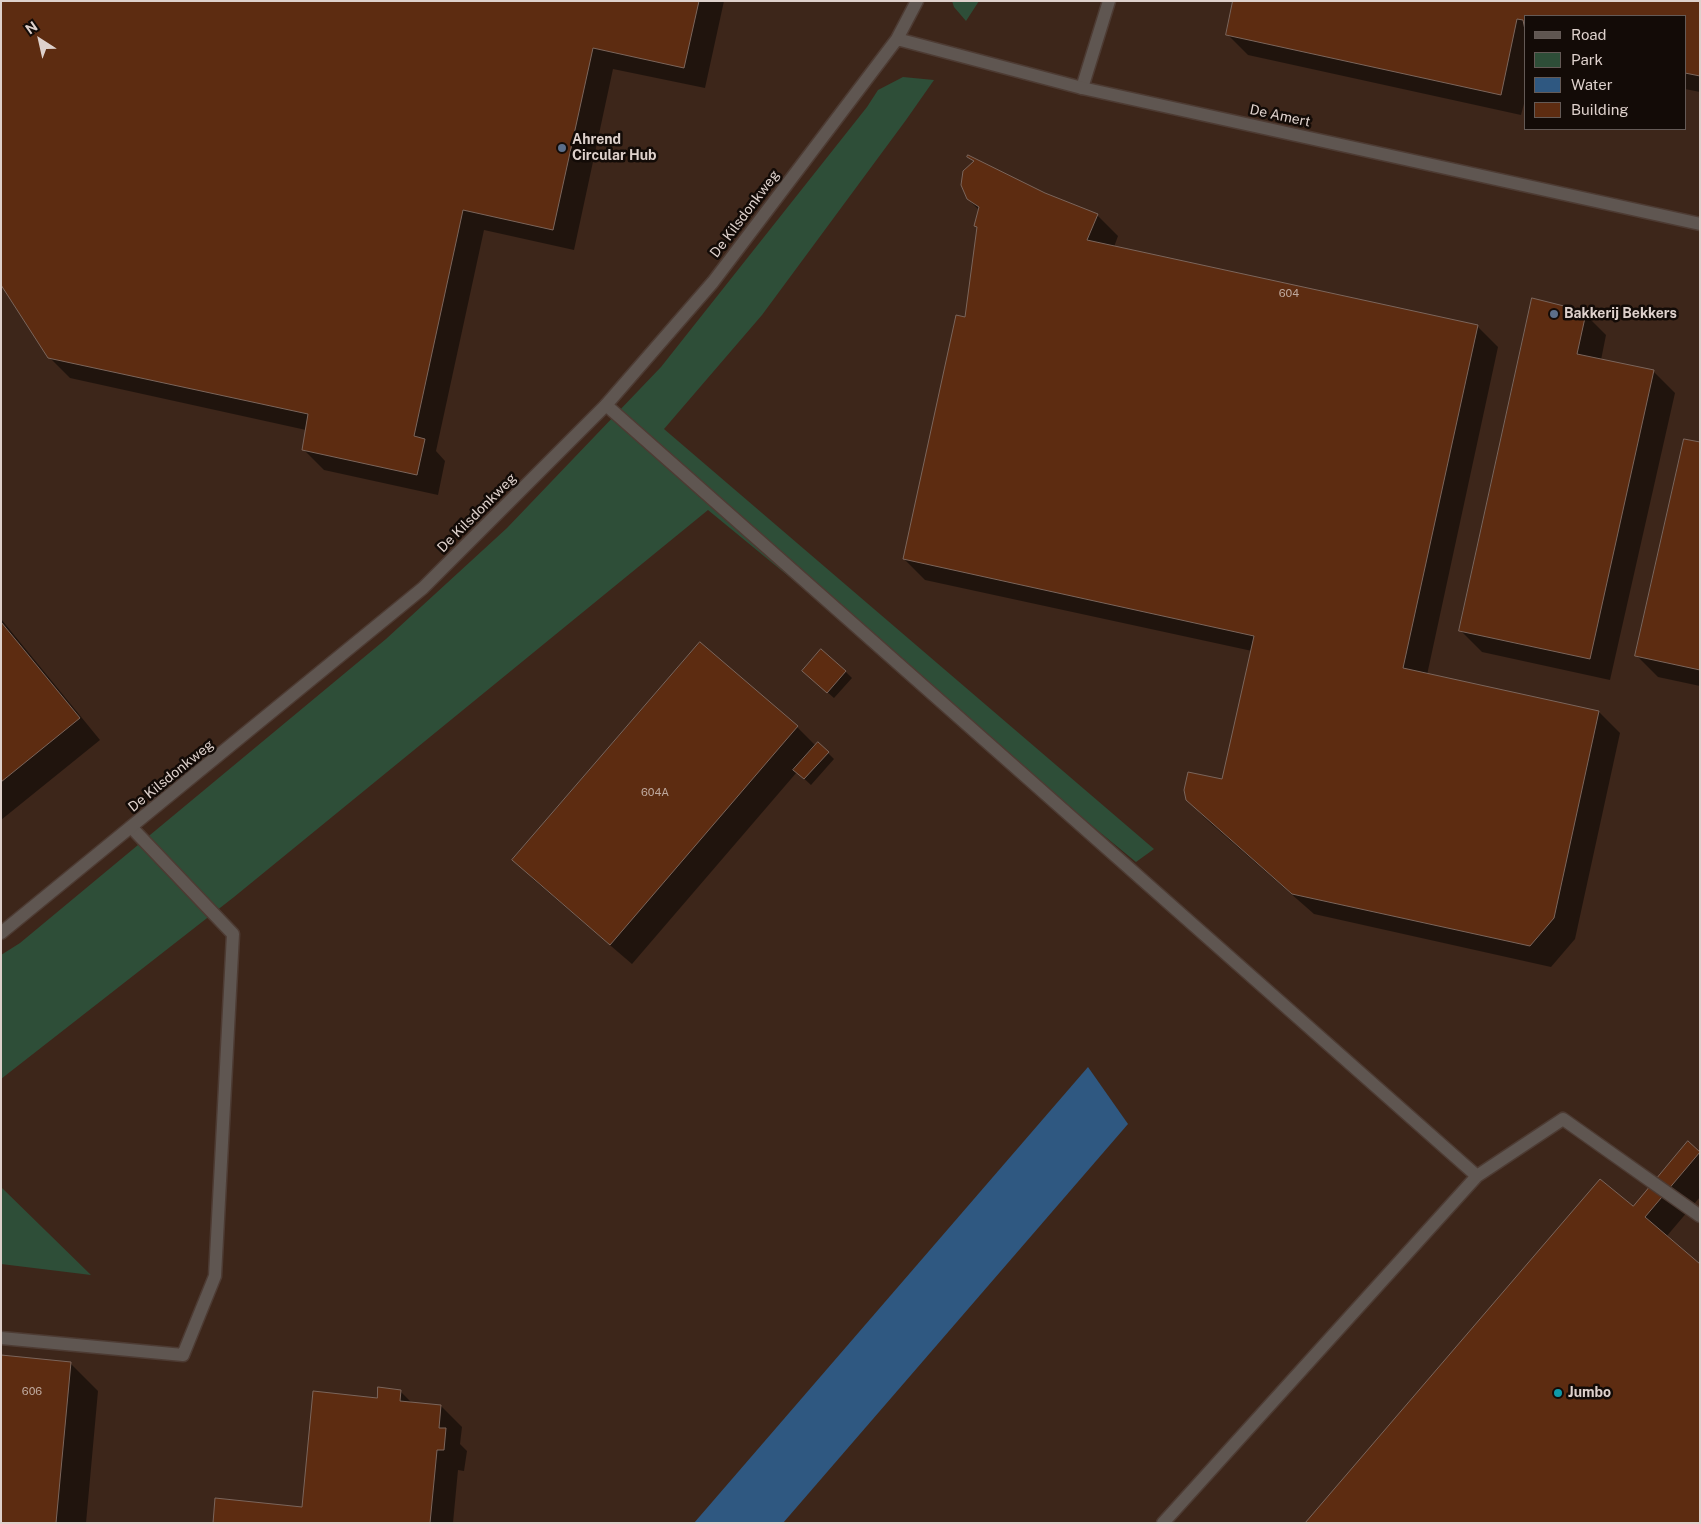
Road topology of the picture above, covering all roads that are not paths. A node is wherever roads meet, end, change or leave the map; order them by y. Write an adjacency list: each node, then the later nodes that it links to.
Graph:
1 (917, 1): 3 (street)
2 (1109, 1): 4 (street)
3 (897, 39): 4 (street, De Amert); 6 (street, De Kilsdonkweg)
4 (1082, 88): 5 (street, De Amert)
5 (1700, 224)
6 (606, 405): 7 (street, De Kilsdonkweg); 9 (street)
7 (132, 827): 8 (street, De Kilsdonkweg); 11 (street)
8 (1, 933)
9 (1477, 1176): 10 (street); 12 (street)
10 (1700, 1216)
11 (1, 1338)
12 (1163, 1523)

